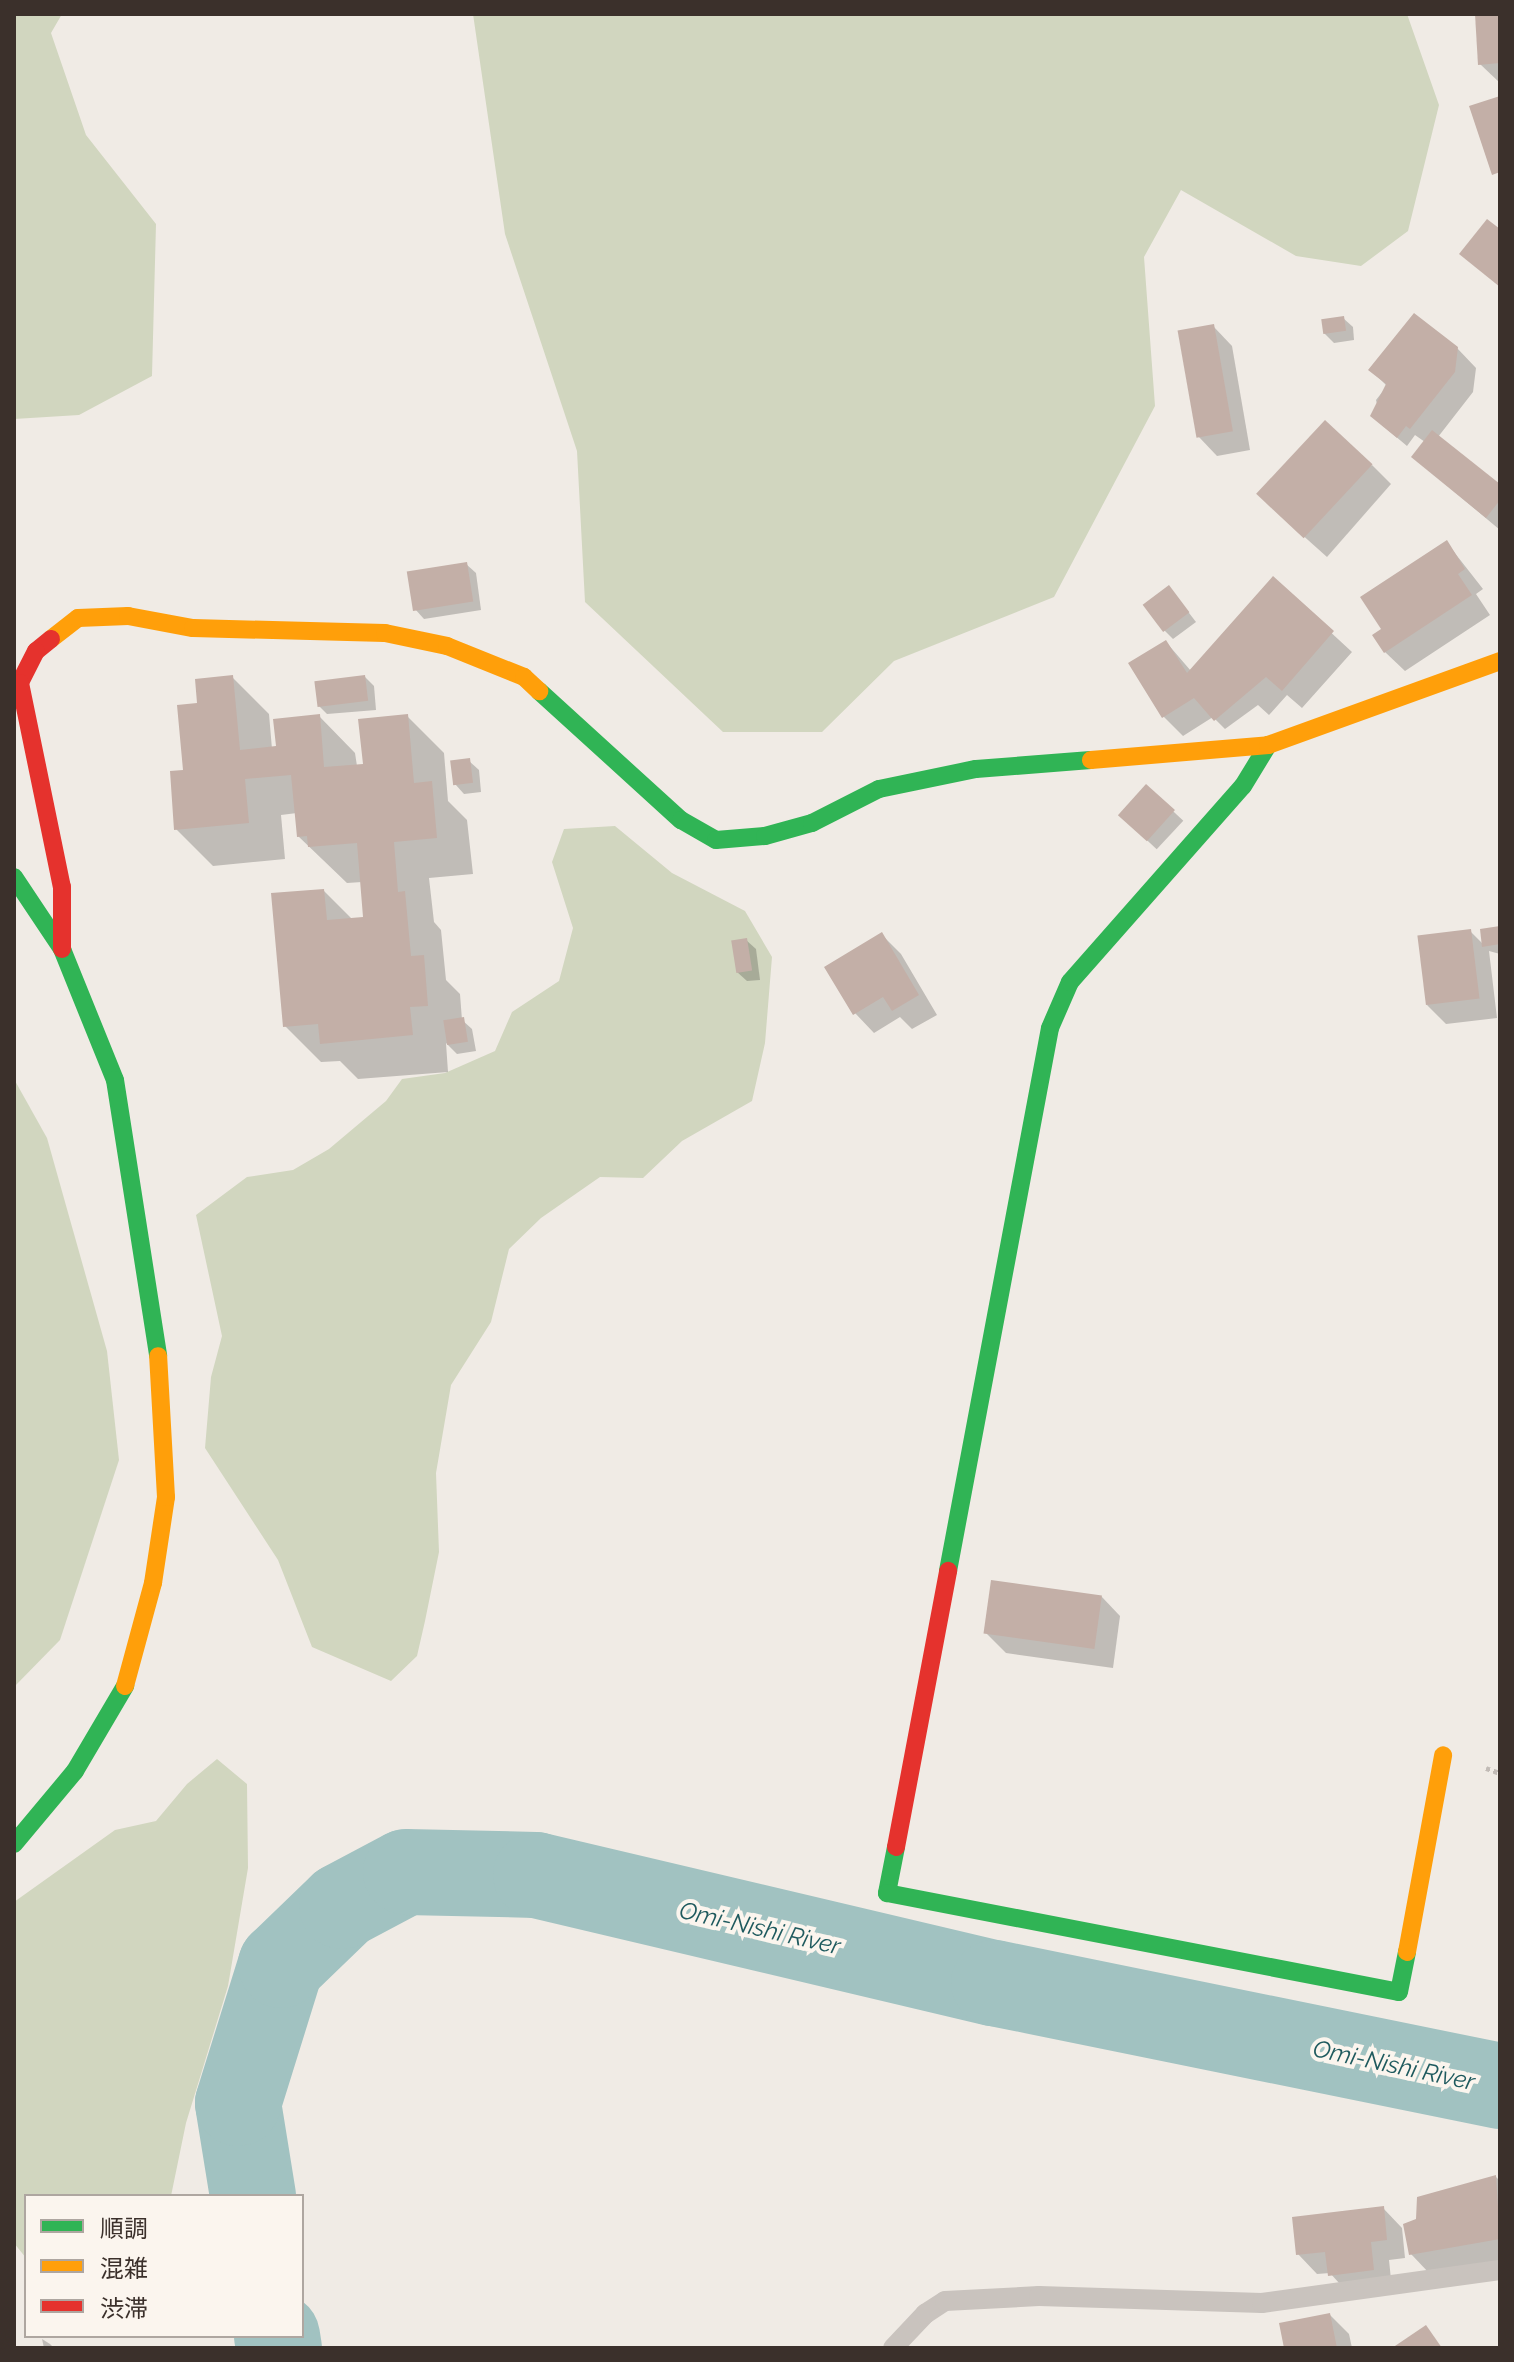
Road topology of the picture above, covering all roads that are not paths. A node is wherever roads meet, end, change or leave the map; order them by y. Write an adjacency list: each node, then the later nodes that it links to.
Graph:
1 (1500, 661): 2 (street)
2 (1268, 745): 4 (street); 5 (street)
3 (14, 877): 4 (street)
4 (62, 949): 6 (street)
5 (1443, 1755)
6 (14, 1844)
7 (1500, 2270): 8 (lane)
8 (893, 2348)

